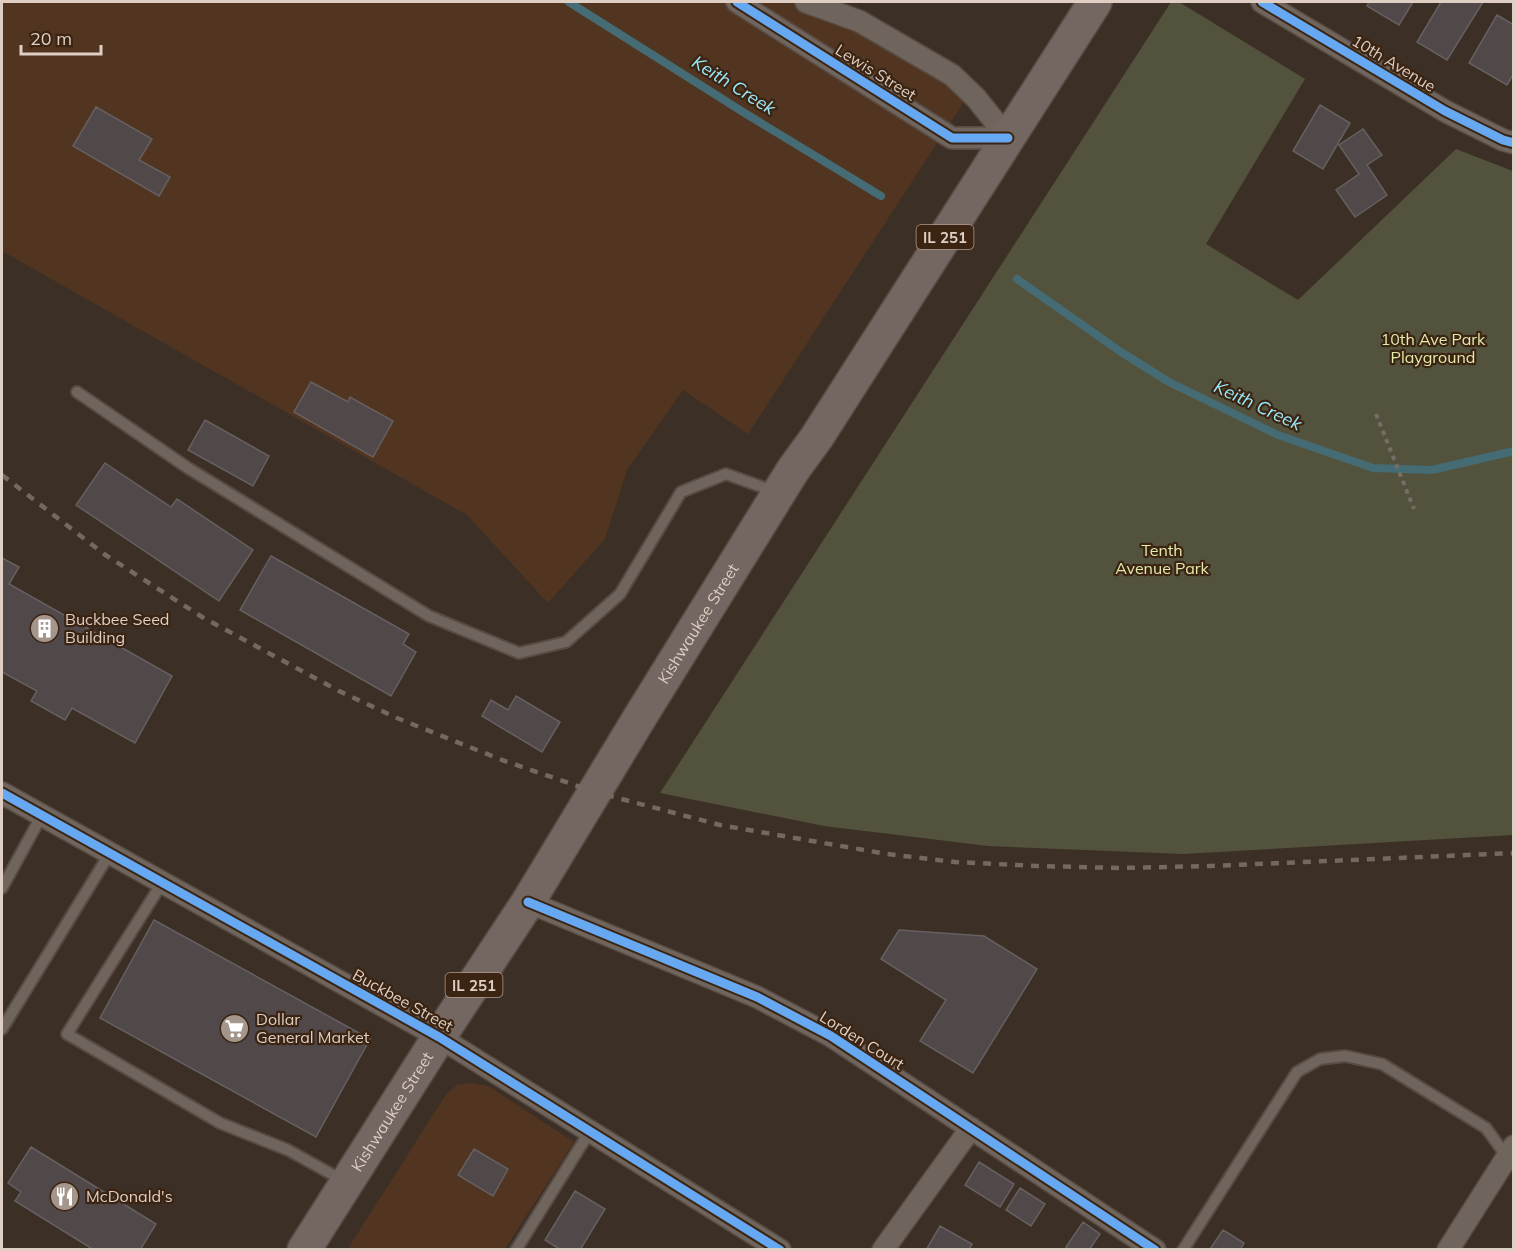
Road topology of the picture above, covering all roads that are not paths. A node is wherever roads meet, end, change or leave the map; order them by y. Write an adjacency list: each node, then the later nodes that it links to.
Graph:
1 (737, 2): 5 (street, Lewis Street)
2 (806, 2): 5 (street, Lewis Street)
3 (1095, 2): 5 (main road, Kishwaukee Street / IL 251)
4 (1262, 2): 6 (street, 10th Avenue)
5 (1008, 138): 8 (main road, Kishwaukee Street / IL 251)
6 (1514, 143)
7 (76, 392): 8 (lane)
8 (779, 493): 14 (main road, Kishwaukee Street / IL 251)
9 (2, 793): 10 (street, Buckbee Street)
10 (42, 815): 11 (street, Buckbee Street); 13 (lane)
11 (110, 853): 12 (street, Buckbee Street); 15 (lane)
12 (162, 883): 16 (street, Buckbee Street); 20 (lane)
13 (2, 888)
14 (528, 902): 16 (main road, Kishwaukee Street / IL 251); 17 (street, Lorden Court)
15 (2, 1029)
16 (439, 1037): 18 (street, Buckbee Street); 20 (main road, Kishwaukee Street / IL 251)
17 (971, 1128): 24 (street); 25 (street, Lorden Court)
18 (591, 1131): 22 (lane); 23 (street, Buckbee Street)
19 (1511, 1155): 26 (lane); 27 (street)
20 (347, 1182): 21 (main road, Kishwaukee Street / IL 251)
21 (304, 1250)
22 (516, 1250)
23 (780, 1250)
24 (883, 1250)
25 (1155, 1250)
26 (1183, 1250)
27 (1448, 1250)

